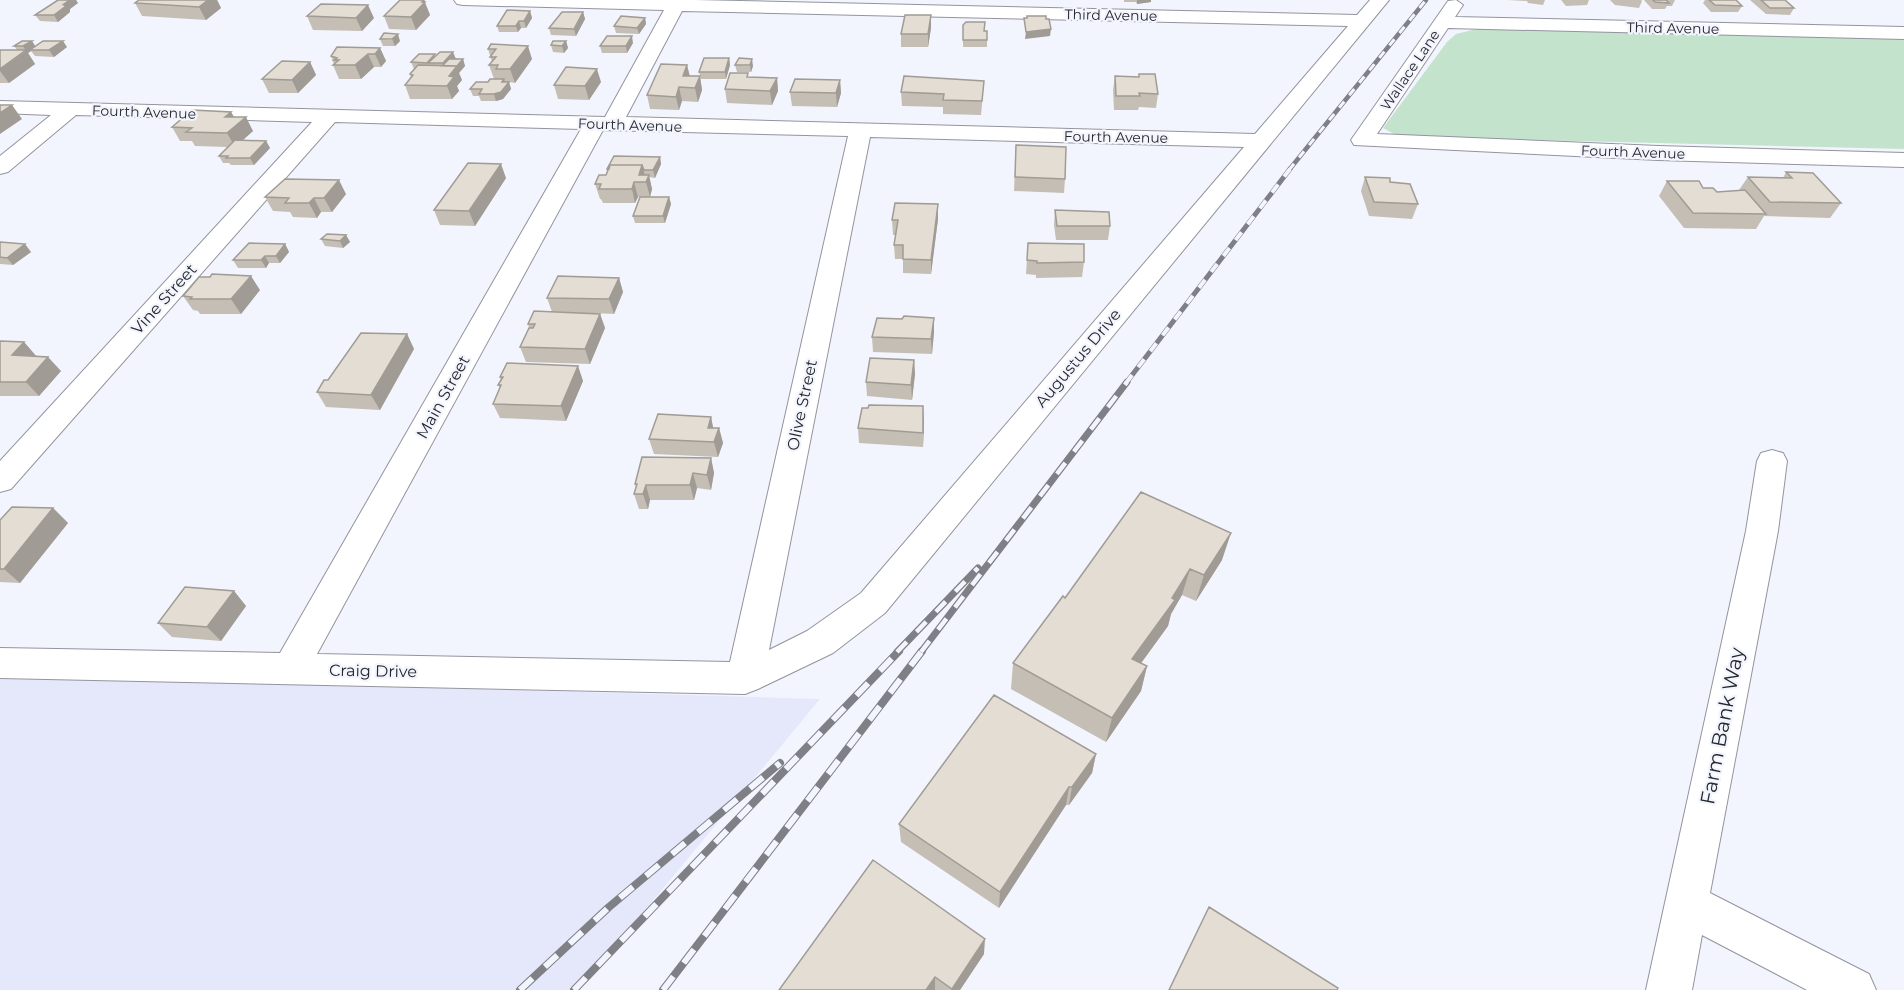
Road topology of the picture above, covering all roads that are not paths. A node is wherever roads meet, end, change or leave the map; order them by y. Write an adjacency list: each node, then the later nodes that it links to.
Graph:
1 (463, 0): 4 (street, Third Avenue)
2 (1380, 0): 5 (street, Augustus Drive)
3 (1458, 0): 6 (street, Wallace Lane)
4 (677, 3): 5 (street, Third Avenue); 11 (street, Main Street)
5 (1362, 21): 14 (street, Augustus Drive)
6 (1443, 22): 7 (street, Third Avenue); 13 (street, Wallace Lane)
7 (1904, 33)
8 (0, 108): 9 (street, Fourth Avenue)
9 (71, 109): 10 (street, Fourth Avenue); 16 (street)
10 (329, 116): 11 (street, Fourth Avenue); 18 (street, Vine Street)
11 (604, 124): 12 (street, Fourth Avenue); 20 (street, Main Street)
12 (860, 131): 14 (street, Fourth Avenue); 21 (street, Olive Street)
13 (1362, 140): 15 (street, Fourth Avenue)
14 (1261, 141): 21 (street, Augustus Drive)
15 (1904, 160)
16 (0, 167)
17 (1772, 461): 22 (street, Farm Bank Way)
18 (0, 481)
19 (0, 663): 20 (street, Craig Drive)
20 (290, 669): 21 (street, Craig Drive)
21 (745, 678)
22 (1686, 904): 23 (street, Farm Bank Way); 24 (street)
23 (1669, 990)
24 (1853, 990)

